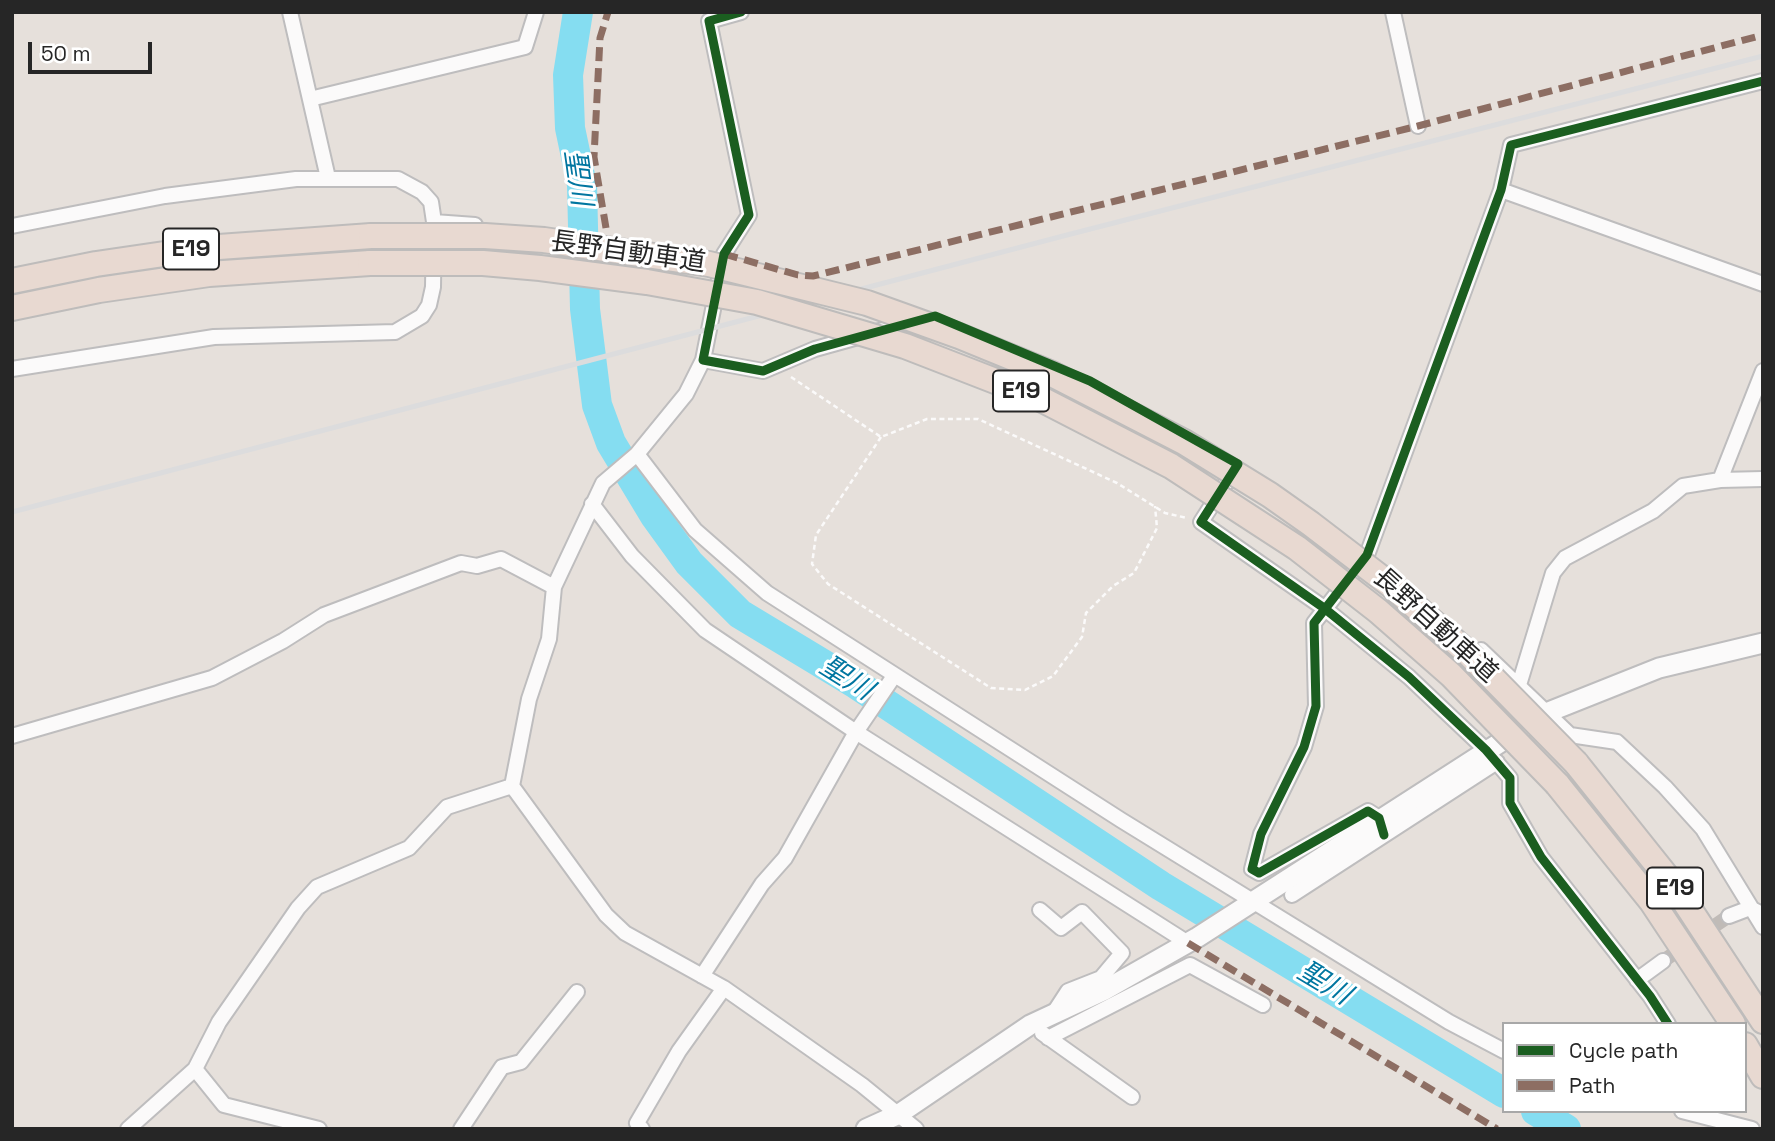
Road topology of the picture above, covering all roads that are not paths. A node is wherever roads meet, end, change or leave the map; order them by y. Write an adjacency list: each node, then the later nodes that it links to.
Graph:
1 (290, 12): 6 (street)
2 (536, 12): 6 (street)
3 (741, 12): 12 (street)
4 (1393, 12): 7 (street)
5 (1763, 80): 9 (street)
6 (310, 99): 8 (street)
7 (1418, 126)
8 (328, 178): 10 (street); 11 (street)
9 (1501, 190): 14 (street); 24 (street)
10 (434, 222): 12 (street); 17 (street)
11 (12, 226)
12 (723, 260): 13 (highway, 長野自動車道 / E19, bridge); 16 (street); 50 (highway, 長野自動車道 / E19, bridge)
13 (12, 281)
14 (1763, 284)
15 (12, 308): 52 (highway, 長野自動車道 / E19, bridge)
16 (703, 360): 19 (street); 20 (street)
17 (12, 369)
18 (1763, 371): 22 (street)
19 (637, 454): 23 (street); 28 (street)
20 (1238, 464): 24 (street); 26 (street)
21 (1763, 479): 22 (street)
22 (1720, 480): 29 (street)
23 (592, 504): 25 (street); 31 (street)
24 (1367, 555): 26 (street); 29 (street)
25 (554, 587): 32 (street); 34 (street)
26 (1324, 608): 33 (street); 35 (street)
27 (1763, 643): 30 (street)
28 (894, 676): 31 (street); 37 (street)
29 (1519, 685): 30 (street)
30 (1546, 712): 33 (street); 39 (street)
31 (856, 732): 42 (street); 44 (street)
32 (12, 736)
33 (1491, 756): 35 (street); 45 (street)
34 (512, 786): 44 (street); 57 (street)
35 (1382, 826): 36 (street); 37 (street)
36 (1292, 895)
37 (1254, 902): 42 (street); 56 (street)
38 (1040, 910): 49 (street)
39 (1756, 911): 40 (street); 41 (street)
40 (1729, 916)
41 (1763, 927)
42 (1193, 940): 49 (street)
43 (1664, 961): 45 (street)
44 (702, 976): 46 (street)
45 (1637, 980): 51 (street)
46 (724, 989): 61 (street); 66 (street)
47 (577, 992): 65 (street)
48 (1263, 1005): 54 (street)
49 (1053, 1014): 53 (street)
50 (1763, 1021)
51 (1667, 1022)
52 (1732, 1022)
53 (1030, 1024): 54 (street); 61 (street)
54 (1048, 1038): 59 (street)
55 (1747, 1048): 58 (highway)
56 (1502, 1050)
57 (195, 1069): 63 (street); 64 (street)
58 (1763, 1076)
59 (1132, 1097)
60 (1696, 1113): 62 (street)
61 (899, 1114): 67 (street); 68 (street)
62 (1724, 1117): 69 (street)
63 (128, 1129)
64 (319, 1129)
65 (461, 1129)
66 (642, 1129)
67 (866, 1129)
68 (916, 1129)
69 (1752, 1129)

